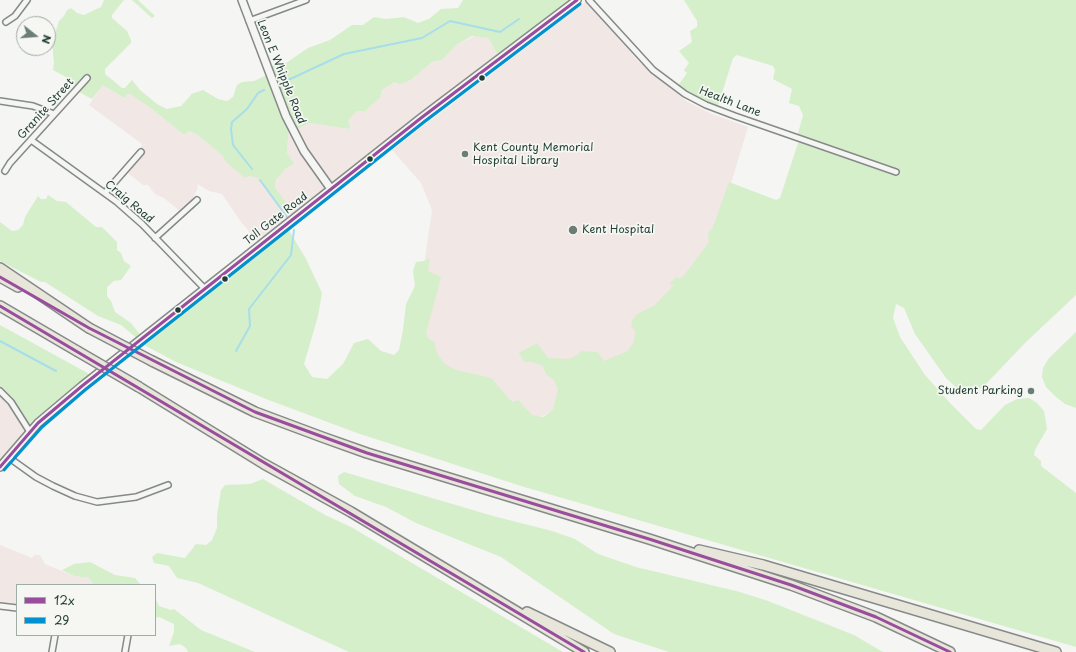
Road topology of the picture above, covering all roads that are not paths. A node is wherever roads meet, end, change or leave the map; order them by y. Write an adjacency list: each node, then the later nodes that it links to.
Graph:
1 (27, 0): 7 (street)
2 (242, 0): 6 (main road, Leon E Whipple Road)
3 (306, 0): 6 (street)
4 (577, 0): 15 (main road, Toll Gate Road)
5 (590, 0): 14 (street, Health Lane)
6 (249, 21): 15 (main road, Leon E Whipple Road)
7 (6, 22)
8 (87, 78): 10 (street, Granite Street)
9 (0, 101): 10 (street)
10 (54, 114): 11 (street, Granite Street)
11 (31, 140): 13 (street, Granite Street); 16 (street, Craig Road)
12 (140, 152): 16 (street)
13 (5, 171)
14 (896, 172)
15 (331, 189): 21 (main road, Toll Gate Road)
16 (105, 193): 18 (street, Craig Road)
17 (197, 200): 18 (street)
18 (155, 238): 21 (street, Craig Road)
19 (0, 268): 23 (highway)
20 (0, 277): 23 (highway)
21 (205, 289): 25 (main road, Toll Gate Road)
22 (0, 307): 30 (highway, bridge)
23 (89, 328): 29 (highway, bridge)
24 (0, 391): 25 (street)
25 (30, 432): 26 (main road, Toll Gate Road)
26 (8, 457): 27 (main road, Toll Gate Road); 28 (street)
27 (0, 467)
28 (168, 484)
29 (649, 539): 39 (highway); 40 (highway)
30 (475, 587): 37 (highway); 38 (highway)
31 (0, 606): 32 (street)
32 (16, 608)
33 (55, 636): 35 (street)
34 (128, 636): 36 (street)
35 (52, 652)
36 (125, 652)
37 (584, 652)
38 (610, 652)
39 (950, 652)
40 (1056, 652)

